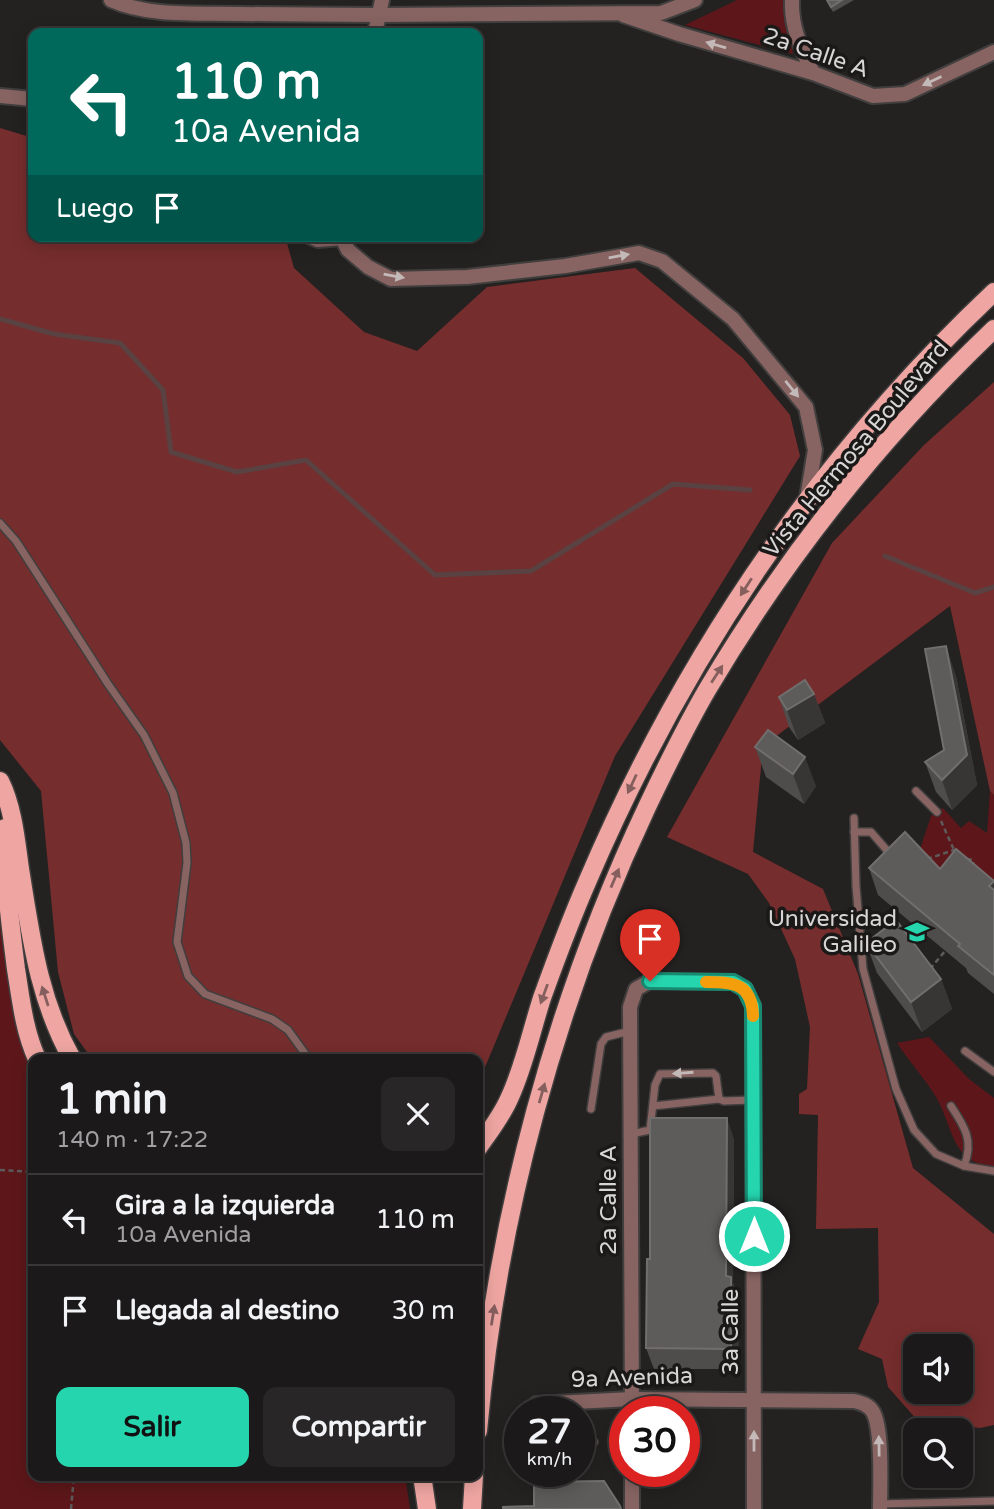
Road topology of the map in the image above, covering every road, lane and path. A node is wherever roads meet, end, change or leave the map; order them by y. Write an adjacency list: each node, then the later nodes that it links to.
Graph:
1 (111, 0): 4 (street)
2 (695, 0): 6 (street)
3 (792, 0): 9 (street)
4 (213, 7): 5 (street)
5 (380, 7): 6 (street); 7 (street)
6 (619, 13): 9 (street, 2a Calle A, one-way to 6)
7 (376, 28)
8 (994, 52): 9 (street, 2a Calle A, one-way to 9)
9 (813, 73)
10 (0, 96): 11 (street)
11 (28, 99)
12 (344, 242): 15 (street, one-way to 15)
13 (994, 292): 15 (main road, Vista Hermosa Boulevard)
14 (994, 329): 50 (main road, Vista Hermosa Boulevard, one-way to 14)
15 (807, 498): 45 (main road, Vista Hermosa Boulevard, one-way to 45)
16 (0, 523): 35 (lane)
17 (3, 787): 33 (main road); 34 (main road, one-way to 17)
18 (916, 790): 19 (lane)
19 (937, 812): 22 (path)
20 (854, 818): 21 (lane)
21 (854, 832): 23 (lane); 46 (lane)
22 (954, 850): 24 (path); 25 (path)
23 (894, 858)
24 (966, 860): 26 (path); 26 (path)
25 (919, 863)
26 (969, 866): 27 (path)
27 (980, 872)
28 (946, 951): 29 (path)
29 (926, 975)
30 (636, 989): 31 (street, 2a Calle A); 38 (street, 3a Calle)
31 (630, 1031): 41 (lane); 44 (street, 2a Calle A)
32 (965, 1051): 36 (lane)
33 (35, 1054)
34 (70, 1054)
35 (306, 1054)
36 (994, 1072)
37 (719, 1099): 38 (lane); 39 (lane); 39 (lane, one-way to 39)
38 (753, 1100): 52 (street, 3a Calle)
39 (653, 1106): 42 (lane)
40 (951, 1106): 46 (lane)
41 (592, 1108)
42 (650, 1130): 43 (lane); 44 (lane)
43 (659, 1130)
44 (631, 1135): 51 (street, 2a Calle A)
45 (483, 1141)
46 (964, 1166): 48 (lane)
47 (0, 1170): 49 (path)
48 (994, 1171)
49 (28, 1172)
50 (483, 1378)
51 (632, 1396)
52 (754, 1399): 53 (street, 9a Avenida); 59 (street, 9a Avenida, one-way to 52); 64 (street, 3a Calle, one-way to 52)
53 (700, 1402)
54 (73, 1481): 60 (path)
55 (423, 1481): 61 (main road)
56 (474, 1481): 62 (main road)
57 (632, 1487): 63 (street)
58 (994, 1501): 59 (lane)
59 (880, 1506)
60 (71, 1509)
61 (427, 1509)
62 (472, 1509)
63 (632, 1509)
64 (754, 1509)

